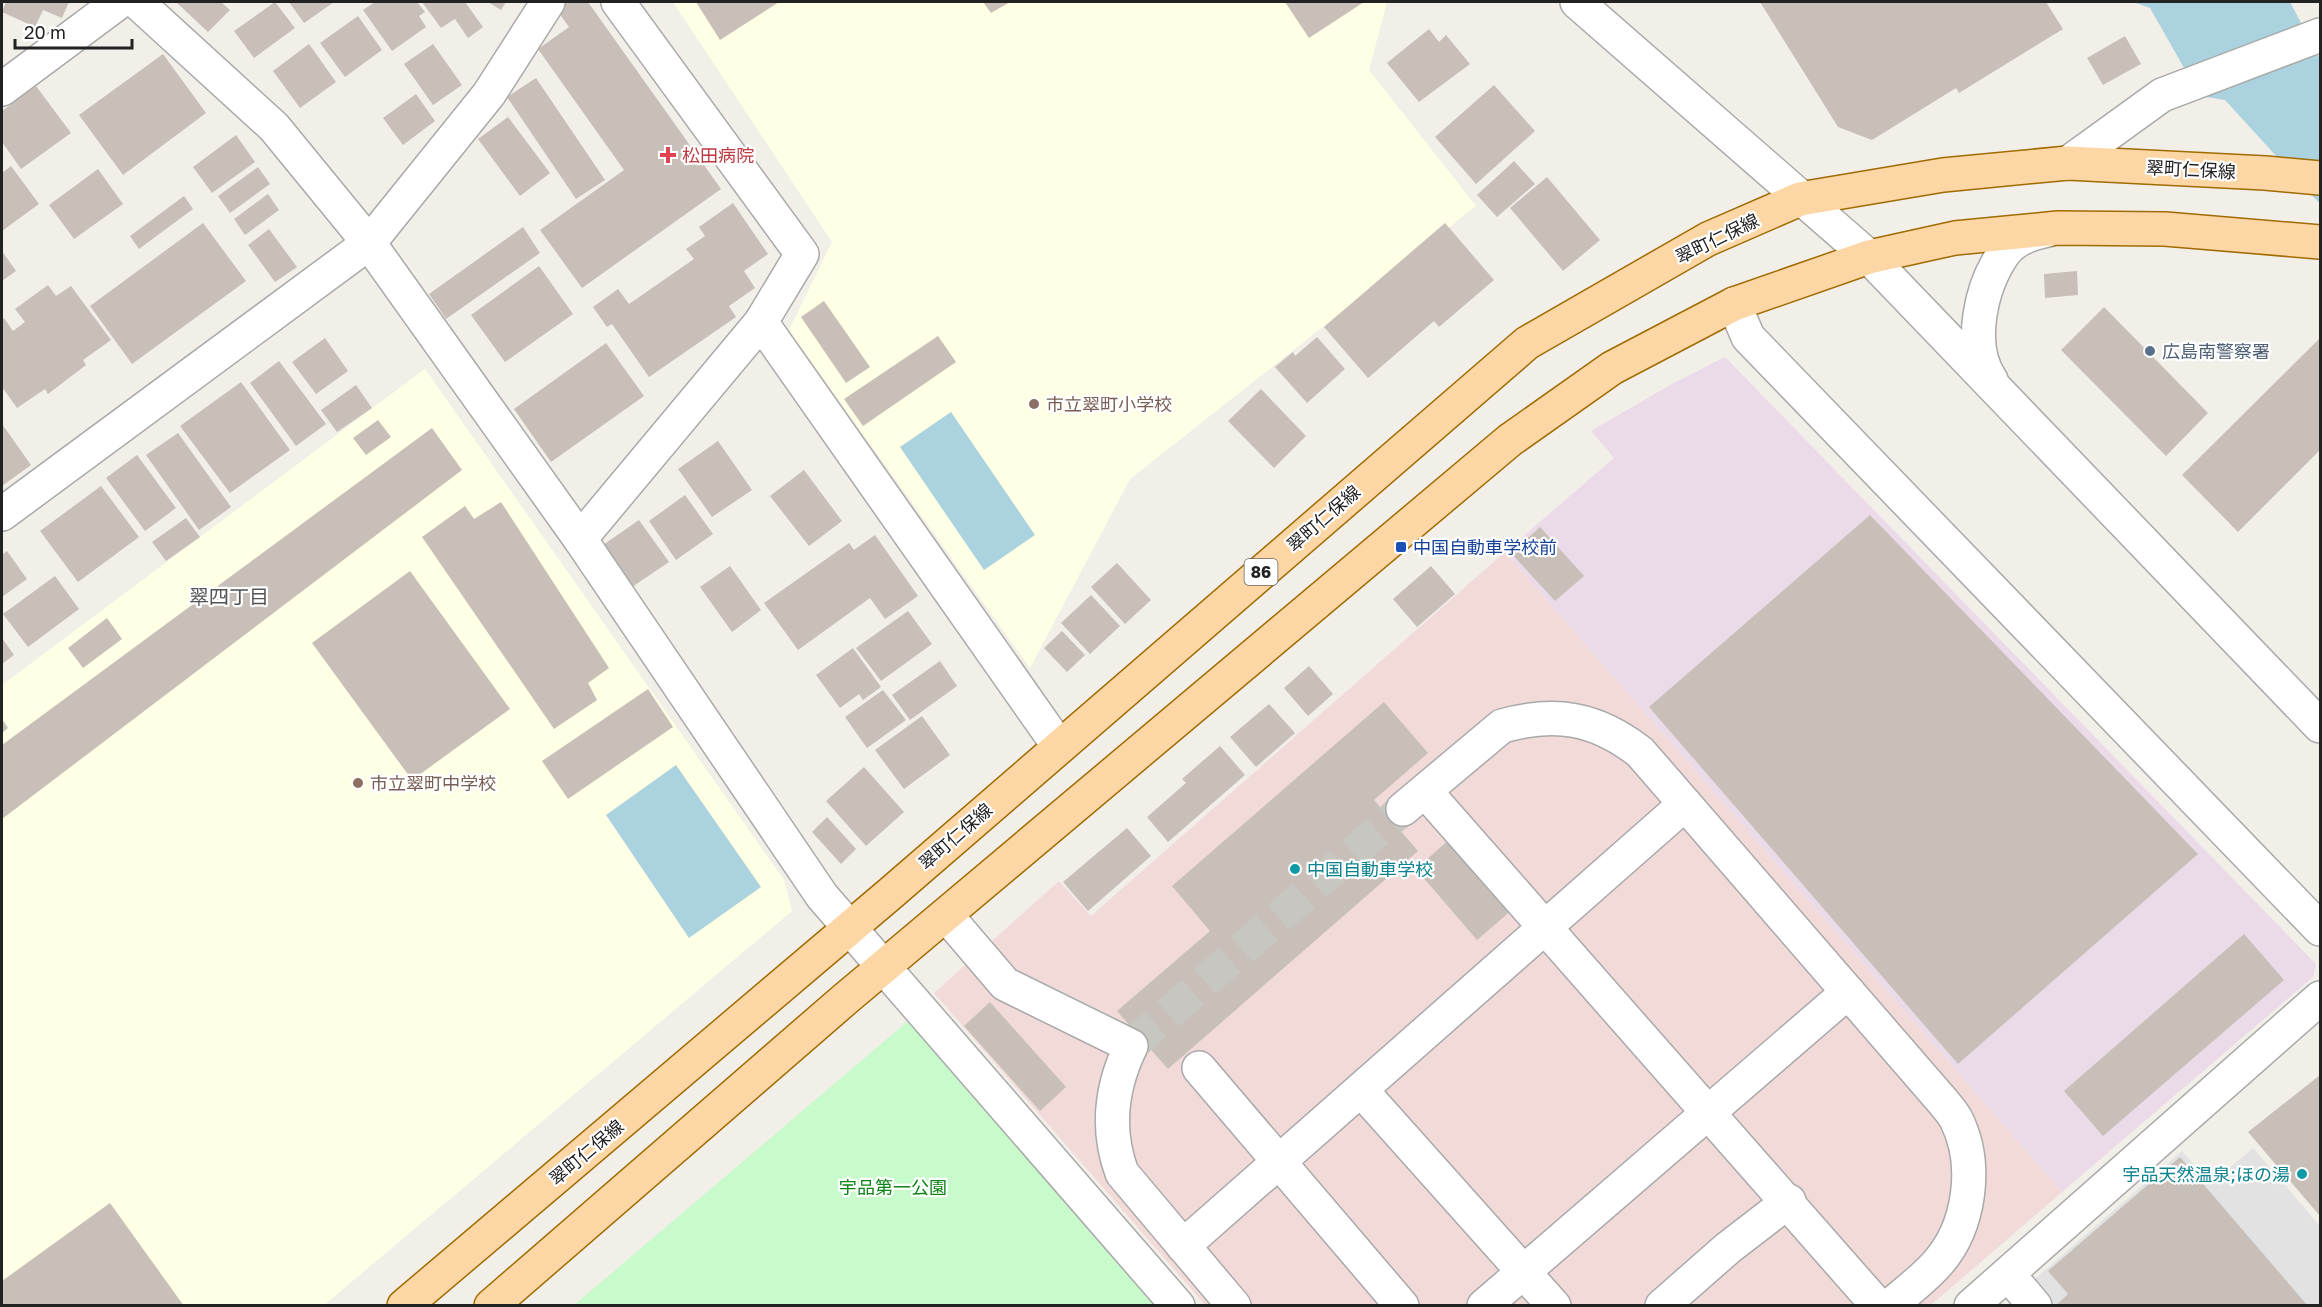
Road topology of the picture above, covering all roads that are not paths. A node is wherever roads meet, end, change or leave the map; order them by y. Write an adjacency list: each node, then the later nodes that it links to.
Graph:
1 (119, 2): 7 (street)
2 (137, 2): 13 (street)
3 (548, 2): 13 (street)
4 (618, 2): 16 (street)
5 (1578, 2): 10 (street)
6 (2320, 34): 8 (street)
7 (2, 89)
8 (2068, 163): 9 (main road, 翠町仁保線 / 86); 10 (main road, 翠町仁保線 / 86)
9 (2320, 178)
10 (1800, 199): 14 (street); 21 (main road, 翠町仁保線 / 86)
11 (2058, 228): 12 (main road); 14 (main road); 17 (street)
12 (2320, 242)
13 (369, 243): 18 (street); 19 (street)
14 (1869, 257): 15 (main road); 17 (street)
15 (1734, 304): 23 (main road); 26 (street)
16 (761, 322): 19 (street); 21 (street)
17 (1999, 391): 20 (street)
18 (2, 514)
19 (580, 539): 25 (street)
20 (2320, 726)
21 (1058, 746): 25 (main road, 翠町仁保線 / 86)
22 (1685, 804): 24 (street); 24 (street); 28 (street)
23 (946, 915): 27 (main road); 35 (street)
24 (1545, 927): 31 (street); 32 (street)
25 (849, 928): 27 (street); 38 (main road, 翠町仁保線 / 86)
26 (2320, 929)
27 (883, 968): 39 (main road); 40 (street)
28 (1848, 992): 32 (street); 47 (street)
29 (2320, 998): 37 (street)
30 (1198, 1068): 33 (street)
31 (1361, 1090): 33 (street); 36 (street)
32 (1709, 1113): 34 (street); 36 (street)
33 (1280, 1161): 35 (street); 42 (street)
34 (1789, 1201): 45 (street); 46 (street)
35 (1183, 1246): 41 (street)
36 (1523, 1272): 43 (street); 44 (street)
37 (2008, 1274): 48 (street); 49 (street)
38 (404, 1305)
39 (491, 1305)
40 (1178, 1305)
41 (1234, 1305)
42 (1402, 1305)
43 (1484, 1305)
44 (1554, 1305)
45 (1662, 1305)
46 (1878, 1305)
47 (1890, 1305)
48 (1971, 1305)
49 (2035, 1305)

